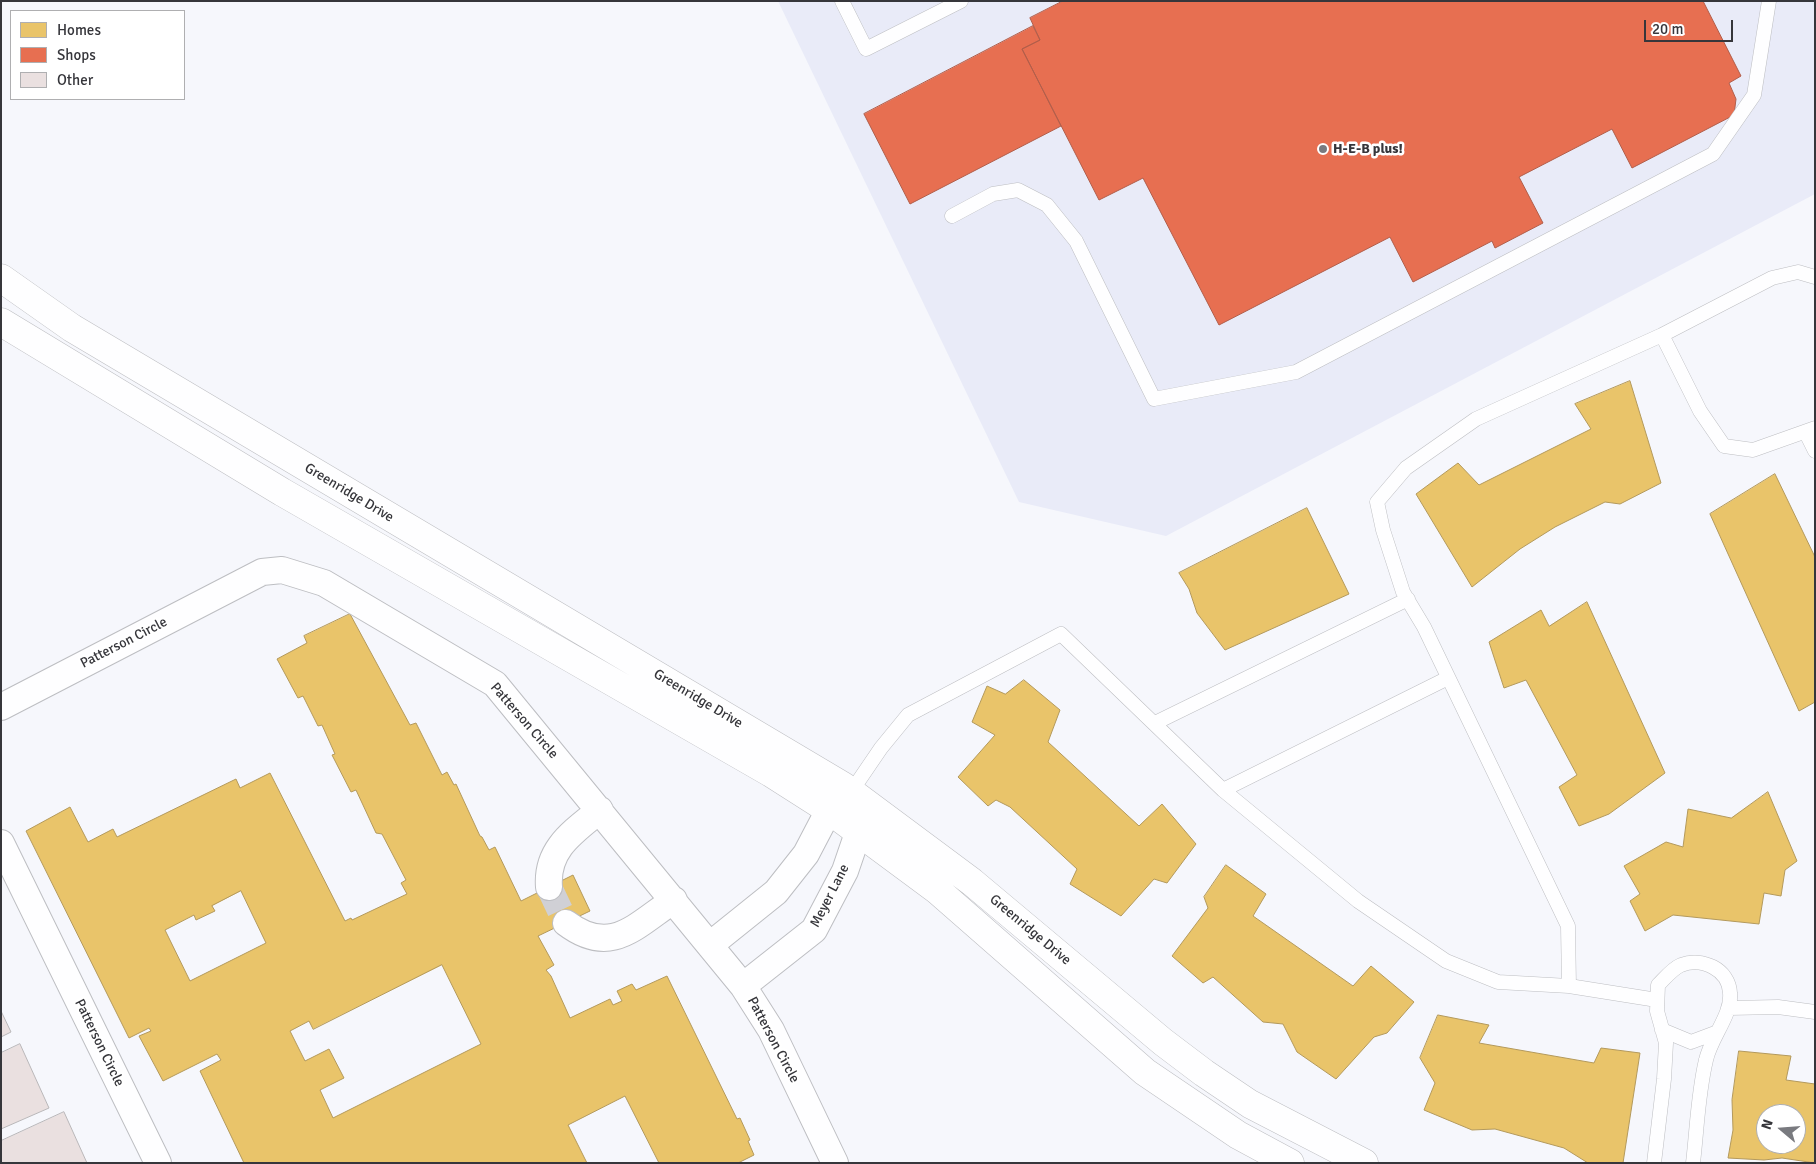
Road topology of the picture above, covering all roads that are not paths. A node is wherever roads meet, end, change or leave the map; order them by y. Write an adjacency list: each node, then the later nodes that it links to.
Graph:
1 (842, 1): 2 (lane)
2 (961, 1)
3 (1769, 1): 4 (lane)
4 (952, 216)
5 (1815, 277): 8 (lane)
6 (1, 278): 15 (street, Greenridge Drive)
7 (1, 322): 19 (street, Greenridge Drive)
8 (1662, 335): 9 (lane); 11 (lane)
9 (1810, 431): 10 (lane)
10 (1815, 451)
11 (1408, 599): 12 (lane); 14 (lane)
12 (1448, 678): 16 (lane); 27 (lane)
13 (1, 707): 18 (street, Patterson Circle)
14 (1155, 723): 15 (lane); 16 (lane)
15 (847, 789): 17 (street, Greenridge Drive); 19 (street)
16 (1223, 790): 27 (lane)
17 (873, 809): 20 (street); 36 (street, Greenridge Drive)
18 (600, 810): 22 (street); 23 (street, Patterson Circle)
19 (829, 810): 20 (street, Greenridge Drive); 25 (street)
20 (858, 834): 26 (street, Meyer Lane); 35 (street, Greenridge Drive)
21 (1, 843): 33 (street, Patterson Circle)
22 (549, 887)
23 (674, 900): 24 (street); 25 (street, Patterson Circle)
24 (566, 923)
25 (710, 945): 26 (street, Patterson Circle)
26 (743, 986): 34 (street, Patterson Circle)
27 (1569, 986): 28 (lane)
28 (1657, 1000): 29 (lane); 31 (lane)
29 (1729, 1008): 30 (lane); 32 (lane)
30 (1815, 1012)
31 (1662, 1030): 32 (lane); 37 (lane)
32 (1715, 1033): 38 (lane)
33 (158, 1163)
34 (835, 1163)
35 (1290, 1163)
36 (1364, 1163)
37 (1654, 1163)
38 (1693, 1163)

